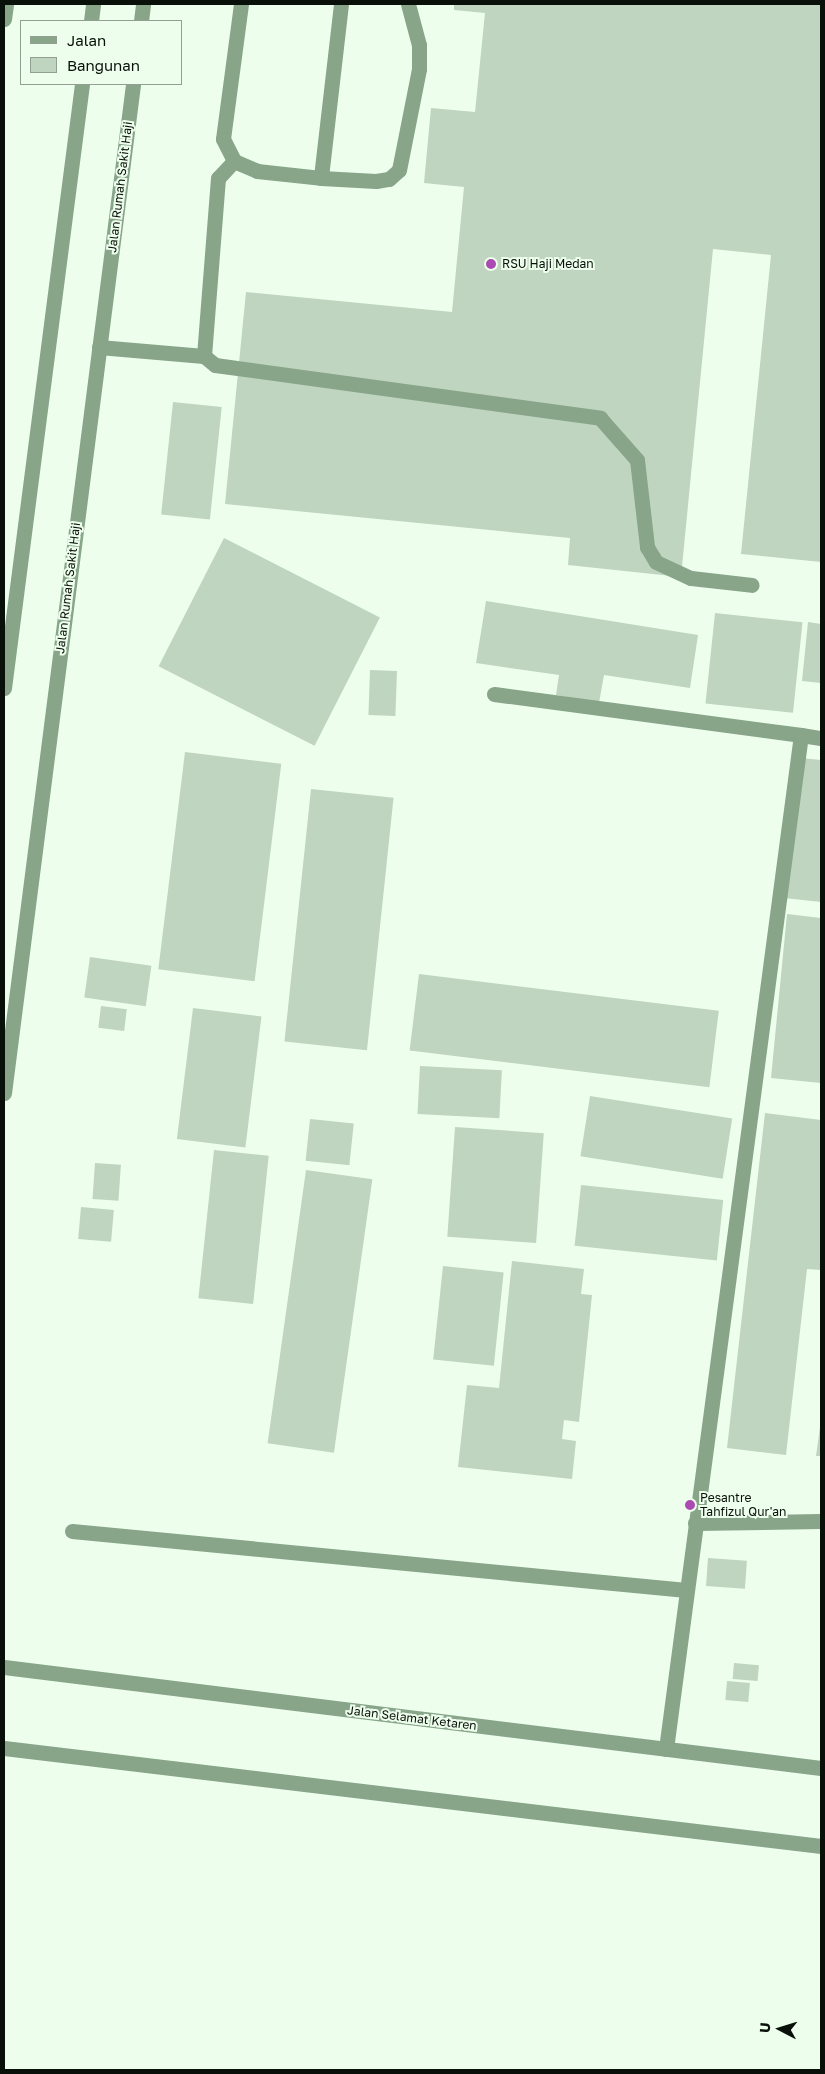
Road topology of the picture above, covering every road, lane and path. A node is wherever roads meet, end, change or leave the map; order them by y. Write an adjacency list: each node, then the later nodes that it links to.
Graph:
1 (6, 4): 7 (street)
2 (93, 4): 8 (street)
3 (143, 4): 9 (street)
4 (241, 4): 12 (street)
5 (341, 4): 13 (street)
6 (408, 4): 13 (street)
7 (4, 19)
8 (90, 20)
9 (141, 20)
10 (82, 85): 17 (street)
11 (133, 85): 14 (street, Jalan Rumah Sakit Haji)
12 (234, 161): 13 (street); 15 (street)
13 (321, 178)
14 (99, 347): 15 (street); 21 (street, Jalan Rumah Sakit Haji)
15 (204, 356): 16 (street)
16 (752, 585)
17 (4, 688)
18 (494, 694): 19 (street)
19 (801, 735): 20 (street); 23 (street)
20 (821, 738)
21 (4, 1093)
22 (821, 1521): 23 (street)
23 (695, 1523): 25 (street)
24 (72, 1531): 25 (street)
25 (686, 1590): 28 (street)
26 (4, 1667): 28 (street, Jalan Selamat Ketaren)
27 (4, 1748): 30 (street)
28 (666, 1749): 29 (street, Jalan Selamat Ketaren)
29 (821, 1768)
30 (821, 1846)

